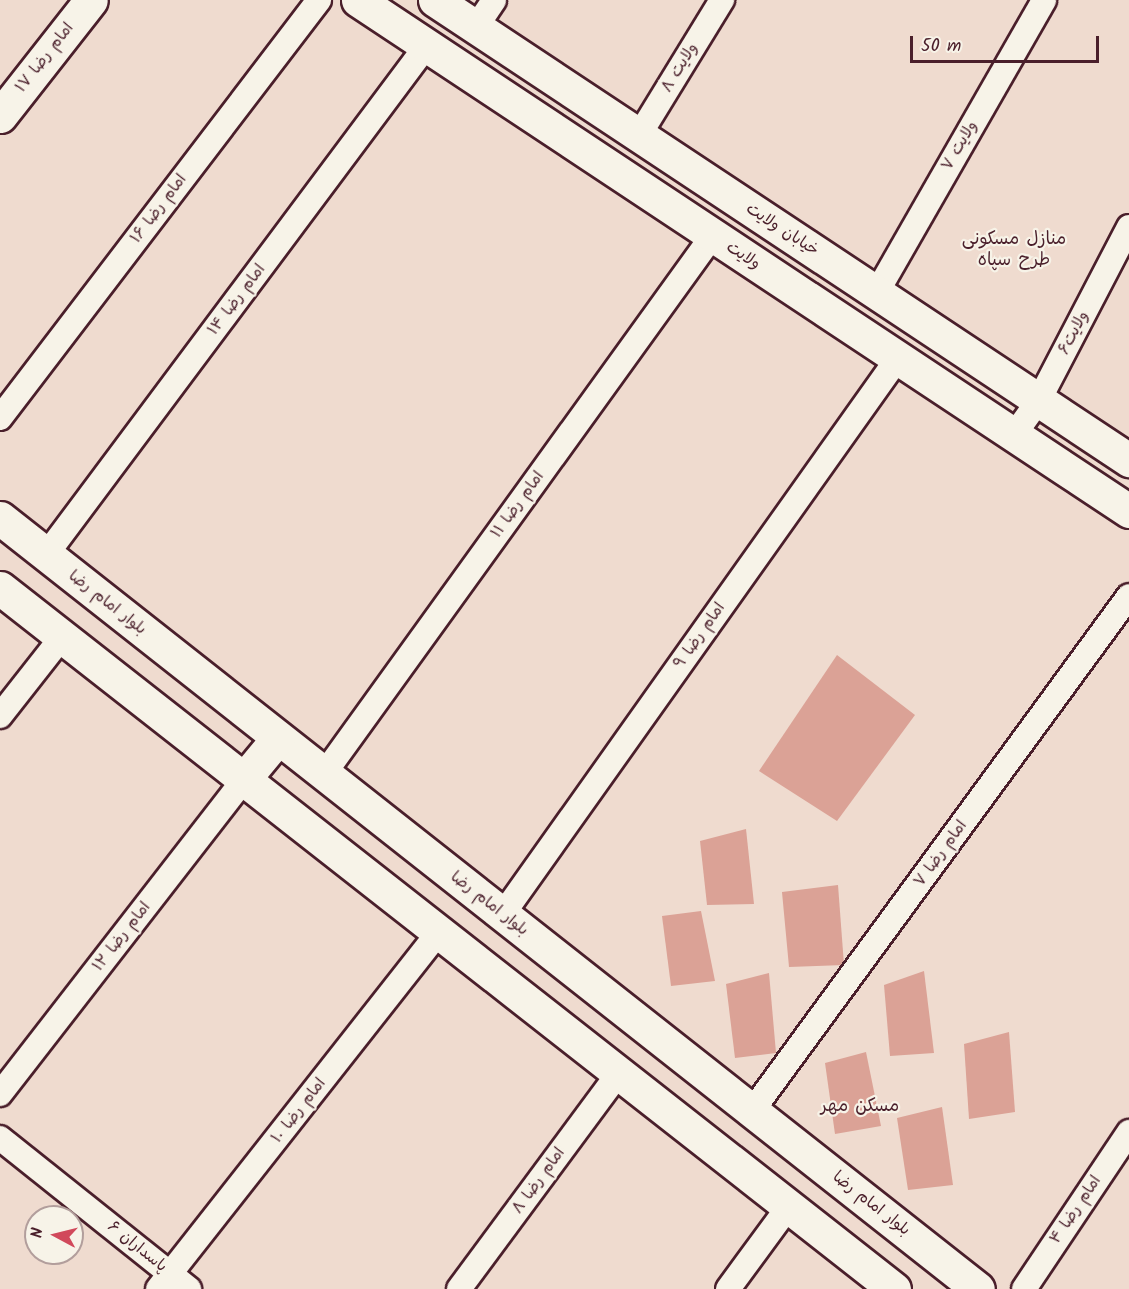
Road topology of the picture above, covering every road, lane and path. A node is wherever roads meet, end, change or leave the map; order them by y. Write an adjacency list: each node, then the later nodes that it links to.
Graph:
1 (91, 0): 10 (street, امام رضا ۱۷)
2 (319, 0): 17 (street, امام رضا ۱۶)
3 (358, 0): 9 (street, ولایت)
4 (435, 0): 8 (street, خیابان ولایت)
5 (494, 0): 8 (street)
6 (722, 0): 11 (street, ولایت ۸)
7 (1044, 0): 14 (street, ولایت ۷)
8 (476, 27): 11 (street, خیابان ولایت)
9 (427, 45): 13 (street, ولایت); 22 (street, امام رضا ۱۴)
10 (0, 116)
11 (638, 136): 14 (street, خیابان ولایت)
12 (1129, 227): 16 (street, ولایت۶)
13 (713, 236): 15 (street, ولایت); 28 (street, امام رضا ۱۱)
14 (877, 292): 16 (street, خیابان ولایت)
15 (898, 358): 18 (street, ولایت); 30 (street, امام رضا ۹)
16 (1039, 400): 18 (street, ولایت۶); 19 (street, خیابان ولایت)
17 (0, 418)
18 (1014, 435): 20 (street, ولایت)
19 (1129, 460)
20 (1129, 511)
21 (0, 518): 22 (street, بلوار امام رضا)
22 (46, 555): 27 (street, بلوار امام رضا)
23 (0, 588): 25 (street)
24 (1129, 596): 34 (street, امام رضا ۷)
25 (62, 637): 26 (street); 29 (street)
26 (0, 716)
27 (278, 738): 28 (street, بلوار امام رضا); 29 (street)
28 (324, 774): 30 (street, بلوار امام رضا)
29 (244, 779): 31 (street); 33 (street, امام رضا ۱۲)
30 (503, 914): 34 (street, بلوار امام رضا)
31 (439, 932): 32 (street); 38 (street, امام رضا ۱۰)
32 (619, 1073): 37 (street); 40 (street, امام رضا ۸)
33 (0, 1094)
34 (752, 1111): 43 (street, بلوار امام رضا)
35 (1129, 1132): 44 (street, امام رضا ۴)
36 (0, 1138): 38 (street, پاسداران ۶)
37 (789, 1206): 41 (street); 42 (street)
38 (164, 1281): 39 (street, پاسداران ۶)
39 (189, 1289)
40 (459, 1289)
41 (728, 1289)
42 (894, 1289)
43 (978, 1289)
44 (1024, 1289)

